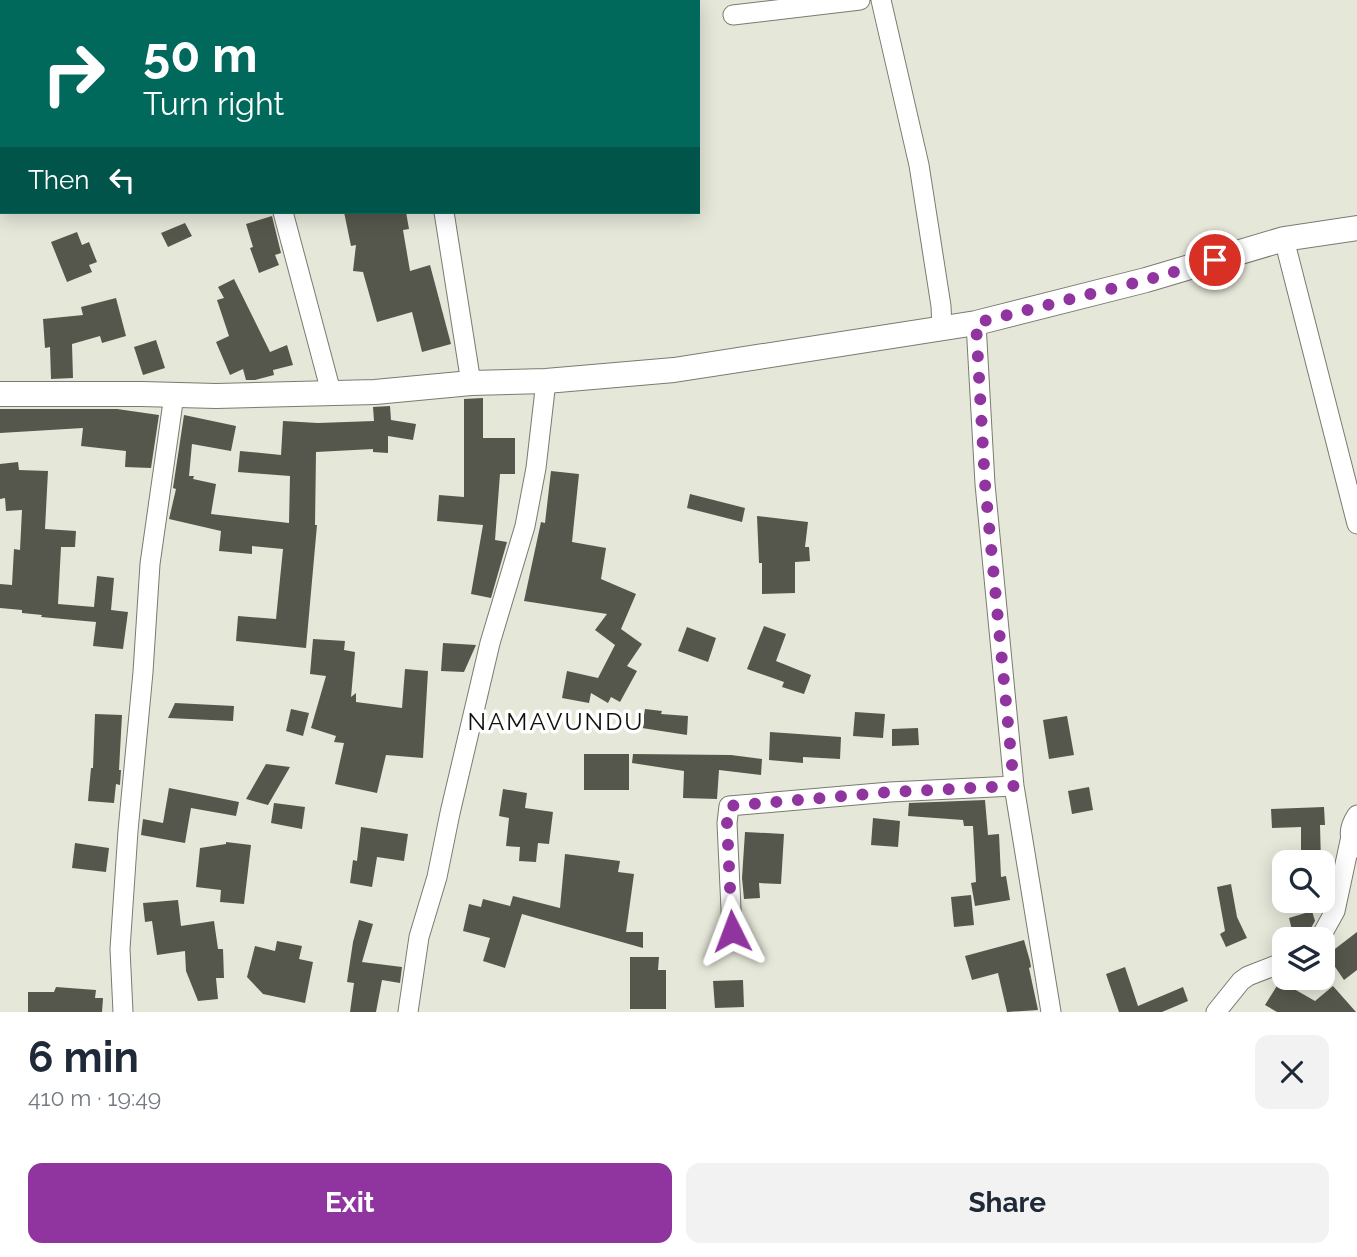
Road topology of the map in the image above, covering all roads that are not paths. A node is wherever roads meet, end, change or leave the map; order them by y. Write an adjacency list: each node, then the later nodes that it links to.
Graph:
1 (860, 0): 3 (street)
2 (881, 0): 9 (street)
3 (733, 15)
4 (285, 214): 12 (street)
5 (443, 214): 11 (street)
6 (1357, 228): 7 (street)
7 (1284, 239): 8 (street); 15 (street)
8 (976, 323): 9 (street); 16 (street)
9 (942, 328): 10 (street)
10 (546, 381): 11 (street); 23 (street)
11 (471, 383): 12 (street)
12 (331, 392): 14 (street)
13 (0, 394): 14 (street)
14 (174, 395): 22 (street)
15 (1357, 524)
16 (1014, 786): 20 (street); 24 (street)
17 (1357, 815): 18 (street)
18 (1354, 845): 19 (street)
19 (1326, 927)
20 (732, 931)
21 (1272, 967): 25 (street)
22 (123, 1012)
23 (408, 1012)
24 (1051, 1012)
25 (1216, 1012)

